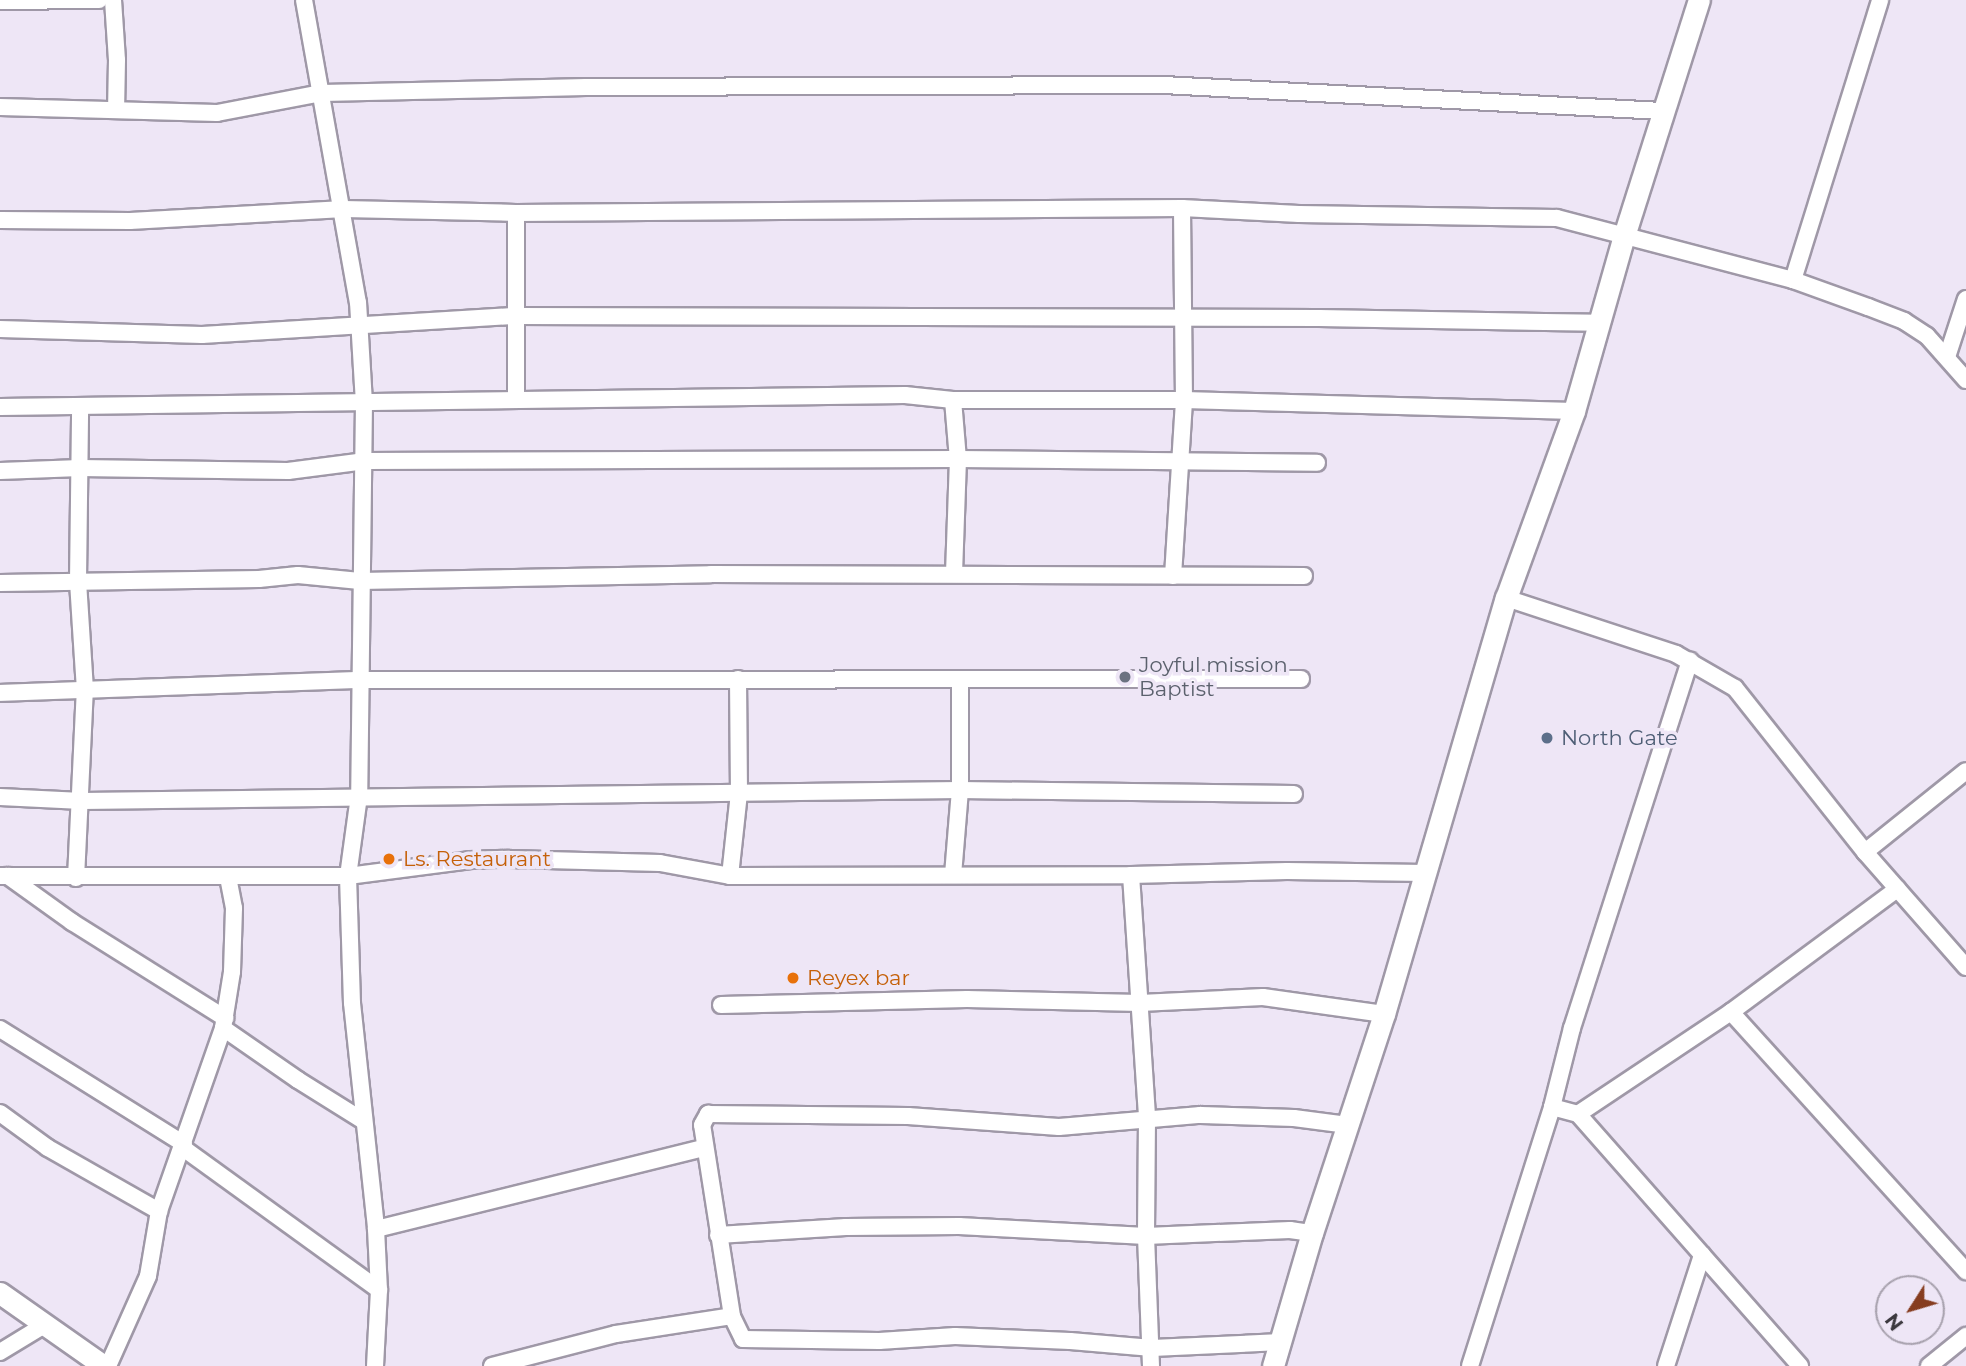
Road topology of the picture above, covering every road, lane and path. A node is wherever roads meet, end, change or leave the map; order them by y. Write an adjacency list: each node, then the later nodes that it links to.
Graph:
1 (99, 0): 6 (street)
2 (113, 0): 9 (street)
3 (304, 0): 7 (street)
4 (1699, 0): 10 (street)
5 (1880, 0): 16 (street)
6 (0, 1)
7 (322, 93): 9 (street); 10 (street); 12 (street)
8 (0, 107): 9 (street)
9 (116, 110)
10 (1663, 111): 15 (street)
11 (1182, 208): 13 (street); 15 (street); 19 (street)
12 (344, 209): 13 (street); 14 (street); 21 (street)
13 (516, 213): 18 (street)
14 (0, 220)
15 (1624, 236): 16 (street); 20 (street)
16 (1793, 280): 23 (street)
17 (1966, 299): 23 (street)
18 (516, 316): 19 (street); 21 (street); 25 (street)
19 (1185, 319): 20 (street); 27 (street)
20 (1598, 323): 31 (street)
21 (359, 326): 22 (street); 28 (street)
22 (0, 330)
23 (1947, 356): 24 (street)
24 (1966, 380)
25 (516, 399): 26 (street); 28 (street)
26 (953, 400): 27 (street); 32 (street)
27 (1185, 400): 31 (street); 34 (street)
28 (364, 402): 30 (street); 33 (street)
29 (0, 407): 30 (street)
30 (80, 407): 36 (street)
31 (1574, 411): 44 (street)
32 (958, 459): 33 (street); 34 (street); 38 (street)
33 (365, 461): 36 (street); 41 (street)
34 (1181, 461): 35 (street); 39 (street)
35 (1317, 463)
36 (80, 468): 37 (street); 42 (street)
37 (0, 471)
38 (954, 574): 39 (street); 41 (street)
39 (1173, 576): 40 (street)
40 (1304, 576)
41 (360, 581): 42 (street); 49 (street)
42 (78, 582): 43 (street); 50 (street)
43 (0, 583)
44 (1506, 598): 45 (street); 60 (street)
45 (1690, 660): 59 (street); 76 (street)
46 (738, 679): 47 (street); 49 (street); 54 (street)
47 (960, 679): 48 (street); 53 (street)
48 (1301, 679)
49 (362, 680): 50 (street); 56 (street)
50 (85, 690): 51 (street); 58 (street)
51 (0, 693)
52 (1966, 771): 59 (street)
53 (960, 790): 54 (street); 55 (street); 61 (street)
54 (739, 793): 56 (street); 65 (street)
55 (1294, 794)
56 (359, 796): 58 (street); 64 (street)
57 (0, 797): 58 (street)
58 (82, 800): 67 (street)
59 (1865, 852): 68 (street)
60 (1425, 873): 62 (street); 73 (street)
61 (953, 875): 62 (street); 65 (street)
62 (1131, 875): 70 (street)
63 (4, 876): 67 (street); 74 (street)
64 (348, 876): 65 (street); 66 (street); 80 (street)
65 (730, 876)
66 (228, 877): 67 (street); 74 (street)
67 (76, 878)
68 (1897, 889): 69 (street); 72 (street)
69 (1966, 967)
70 (1140, 1003): 71 (street); 73 (street); 79 (street)
71 (721, 1005)
72 (1731, 1012): 78 (street); 90 (street)
73 (1384, 1014): 81 (street)
74 (224, 1023): 80 (street); 82 (street)
75 (0, 1029): 82 (street)
76 (1552, 1107): 78 (street); 104 (street)
77 (0, 1113): 84 (street)
78 (1578, 1114): 89 (street)
79 (1147, 1119): 81 (street); 83 (street); 88 (street)
80 (362, 1120): 85 (street)
81 (1348, 1125): 86 (street)
82 (184, 1146): 84 (street); 91 (street)
83 (704, 1148): 85 (street); 87 (street)
84 (159, 1212): 99 (street)
85 (376, 1229): 91 (street)
86 (1312, 1233): 88 (street); 96 (street)
87 (718, 1235): 88 (street); 93 (street)
88 (1146, 1236): 97 (street)
89 (1702, 1255): 105 (street); 106 (street)
90 (1966, 1272)
91 (379, 1290): 100 (street)
92 (0, 1293): 94 (street)
93 (732, 1316): 97 (street); 101 (street)
94 (46, 1324): 98 (street); 99 (street)
95 (1966, 1336): 107 (street)
96 (1281, 1342): 97 (street); 103 (street)
97 (1152, 1348): 102 (street)
98 (0, 1352)
99 (106, 1366)
100 (375, 1366)
101 (492, 1366)
102 (1151, 1366)
103 (1273, 1366)
104 (1470, 1366)
105 (1667, 1366)
106 (1800, 1366)
107 (1929, 1366)

